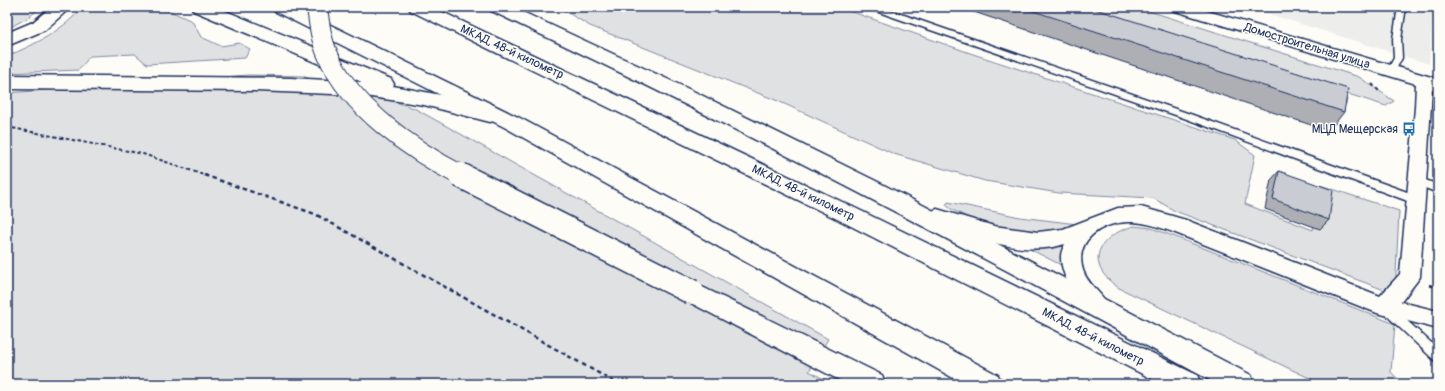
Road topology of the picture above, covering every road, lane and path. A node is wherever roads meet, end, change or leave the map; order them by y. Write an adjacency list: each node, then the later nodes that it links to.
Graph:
1 (62, 7): 10 (main road)
2 (200, 7): 14 (main road)
3 (280, 7): 15 (main road)
4 (318, 7): 26 (main road, bridge)
5 (416, 7): 28 (main road, МКАД, 48-й километр)
6 (498, 7): 19 (main road)
7 (873, 7): 18 (lane)
8 (1177, 7): 11 (street, Домостроительная улица)
9 (1402, 7): 11 (lane)
10 (7, 40)
11 (1391, 71): 13 (street, Домостроительная улица)
12 (7, 82): 14 (main road)
13 (1431, 83): 18 (street)
14 (407, 94): 15 (main road)
15 (513, 123): 27 (main road)
16 (7, 127): 25 (path)
17 (1438, 188): 18 (lane)
18 (1417, 191): 21 (street)
19 (915, 210): 20 (street); 22 (main road)
20 (1082, 232): 21 (street); 22 (street)
21 (1384, 307): 23 (street); 24 (lane)
22 (1103, 310): 29 (main road)
23 (1438, 320)
24 (1438, 356)
25 (618, 384)
26 (873, 384)
27 (989, 384)
28 (1188, 384)
29 (1242, 384)

